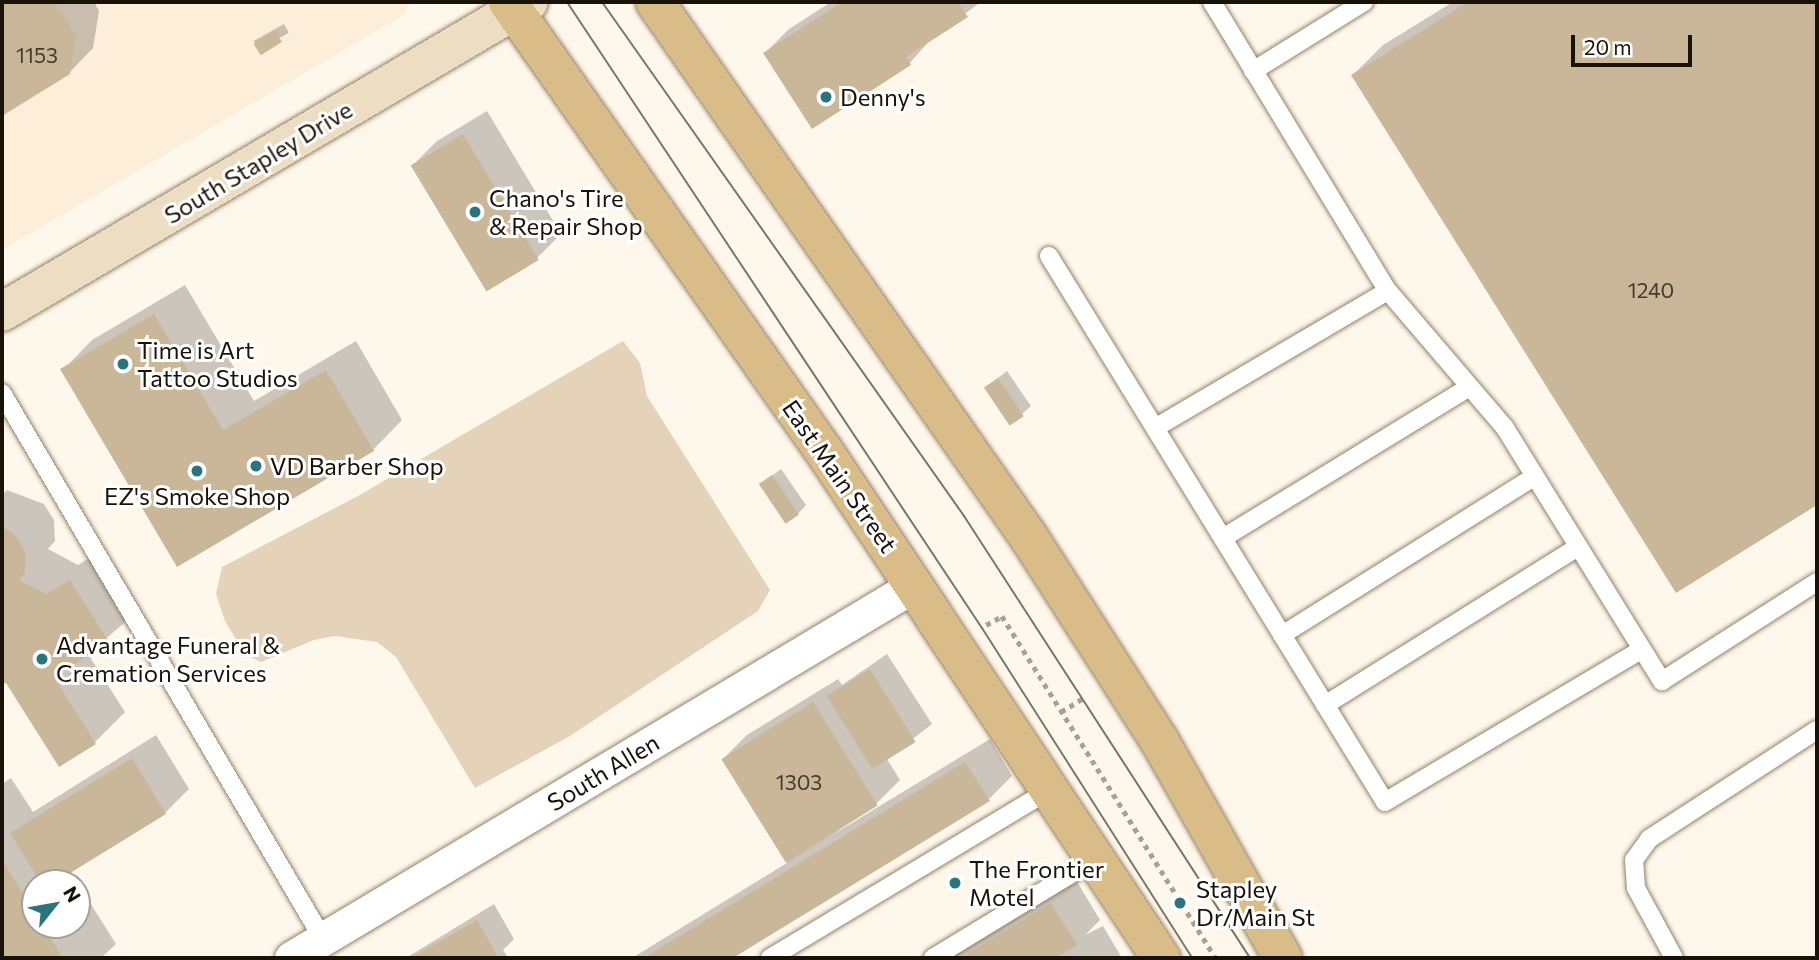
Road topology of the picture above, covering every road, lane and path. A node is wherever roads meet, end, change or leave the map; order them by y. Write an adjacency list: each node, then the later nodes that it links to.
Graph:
1 (655, 2): 33 (main road)
2 (1212, 2): 6 (lane)
3 (1364, 2): 5 (lane)
4 (517, 5): 9 (main road, South Stapley Drive); 17 (main road, East Main Street)
5 (1344, 7): 6 (lane)
6 (1253, 71): 8 (lane)
7 (1049, 256): 12 (lane)
8 (1388, 291): 10 (lane); 12 (lane)
9 (2, 312)
10 (1469, 387): 13 (lane); 14 (lane)
11 (2, 393): 27 (lane)
12 (1155, 428): 14 (lane)
13 (1534, 477): 15 (lane); 19 (lane)
14 (1223, 538): 19 (lane)
15 (1578, 547): 20 (lane); 22 (lane)
16 (1817, 582): 20 (lane)
17 (915, 585): 25 (main road, East Main Street); 27 (street, South Allen)
18 (982, 628): 23 (path)
19 (1282, 635): 22 (lane)
20 (1641, 650): 22 (lane)
21 (1082, 699): 23 (path)
22 (1325, 705)
23 (1061, 712): 32 (path)
24 (1817, 730): 34 (lane)
25 (1050, 790): 26 (main road, East Main Street); 29 (lane)
26 (1096, 859): 30 (lane); 31 (main road, East Main Street)
27 (324, 939): 28 (street, South Allen)
28 (291, 958)
29 (770, 958)
30 (933, 958)
31 (1161, 958)
32 (1216, 958)
33 (1283, 958)
34 (1674, 958)

